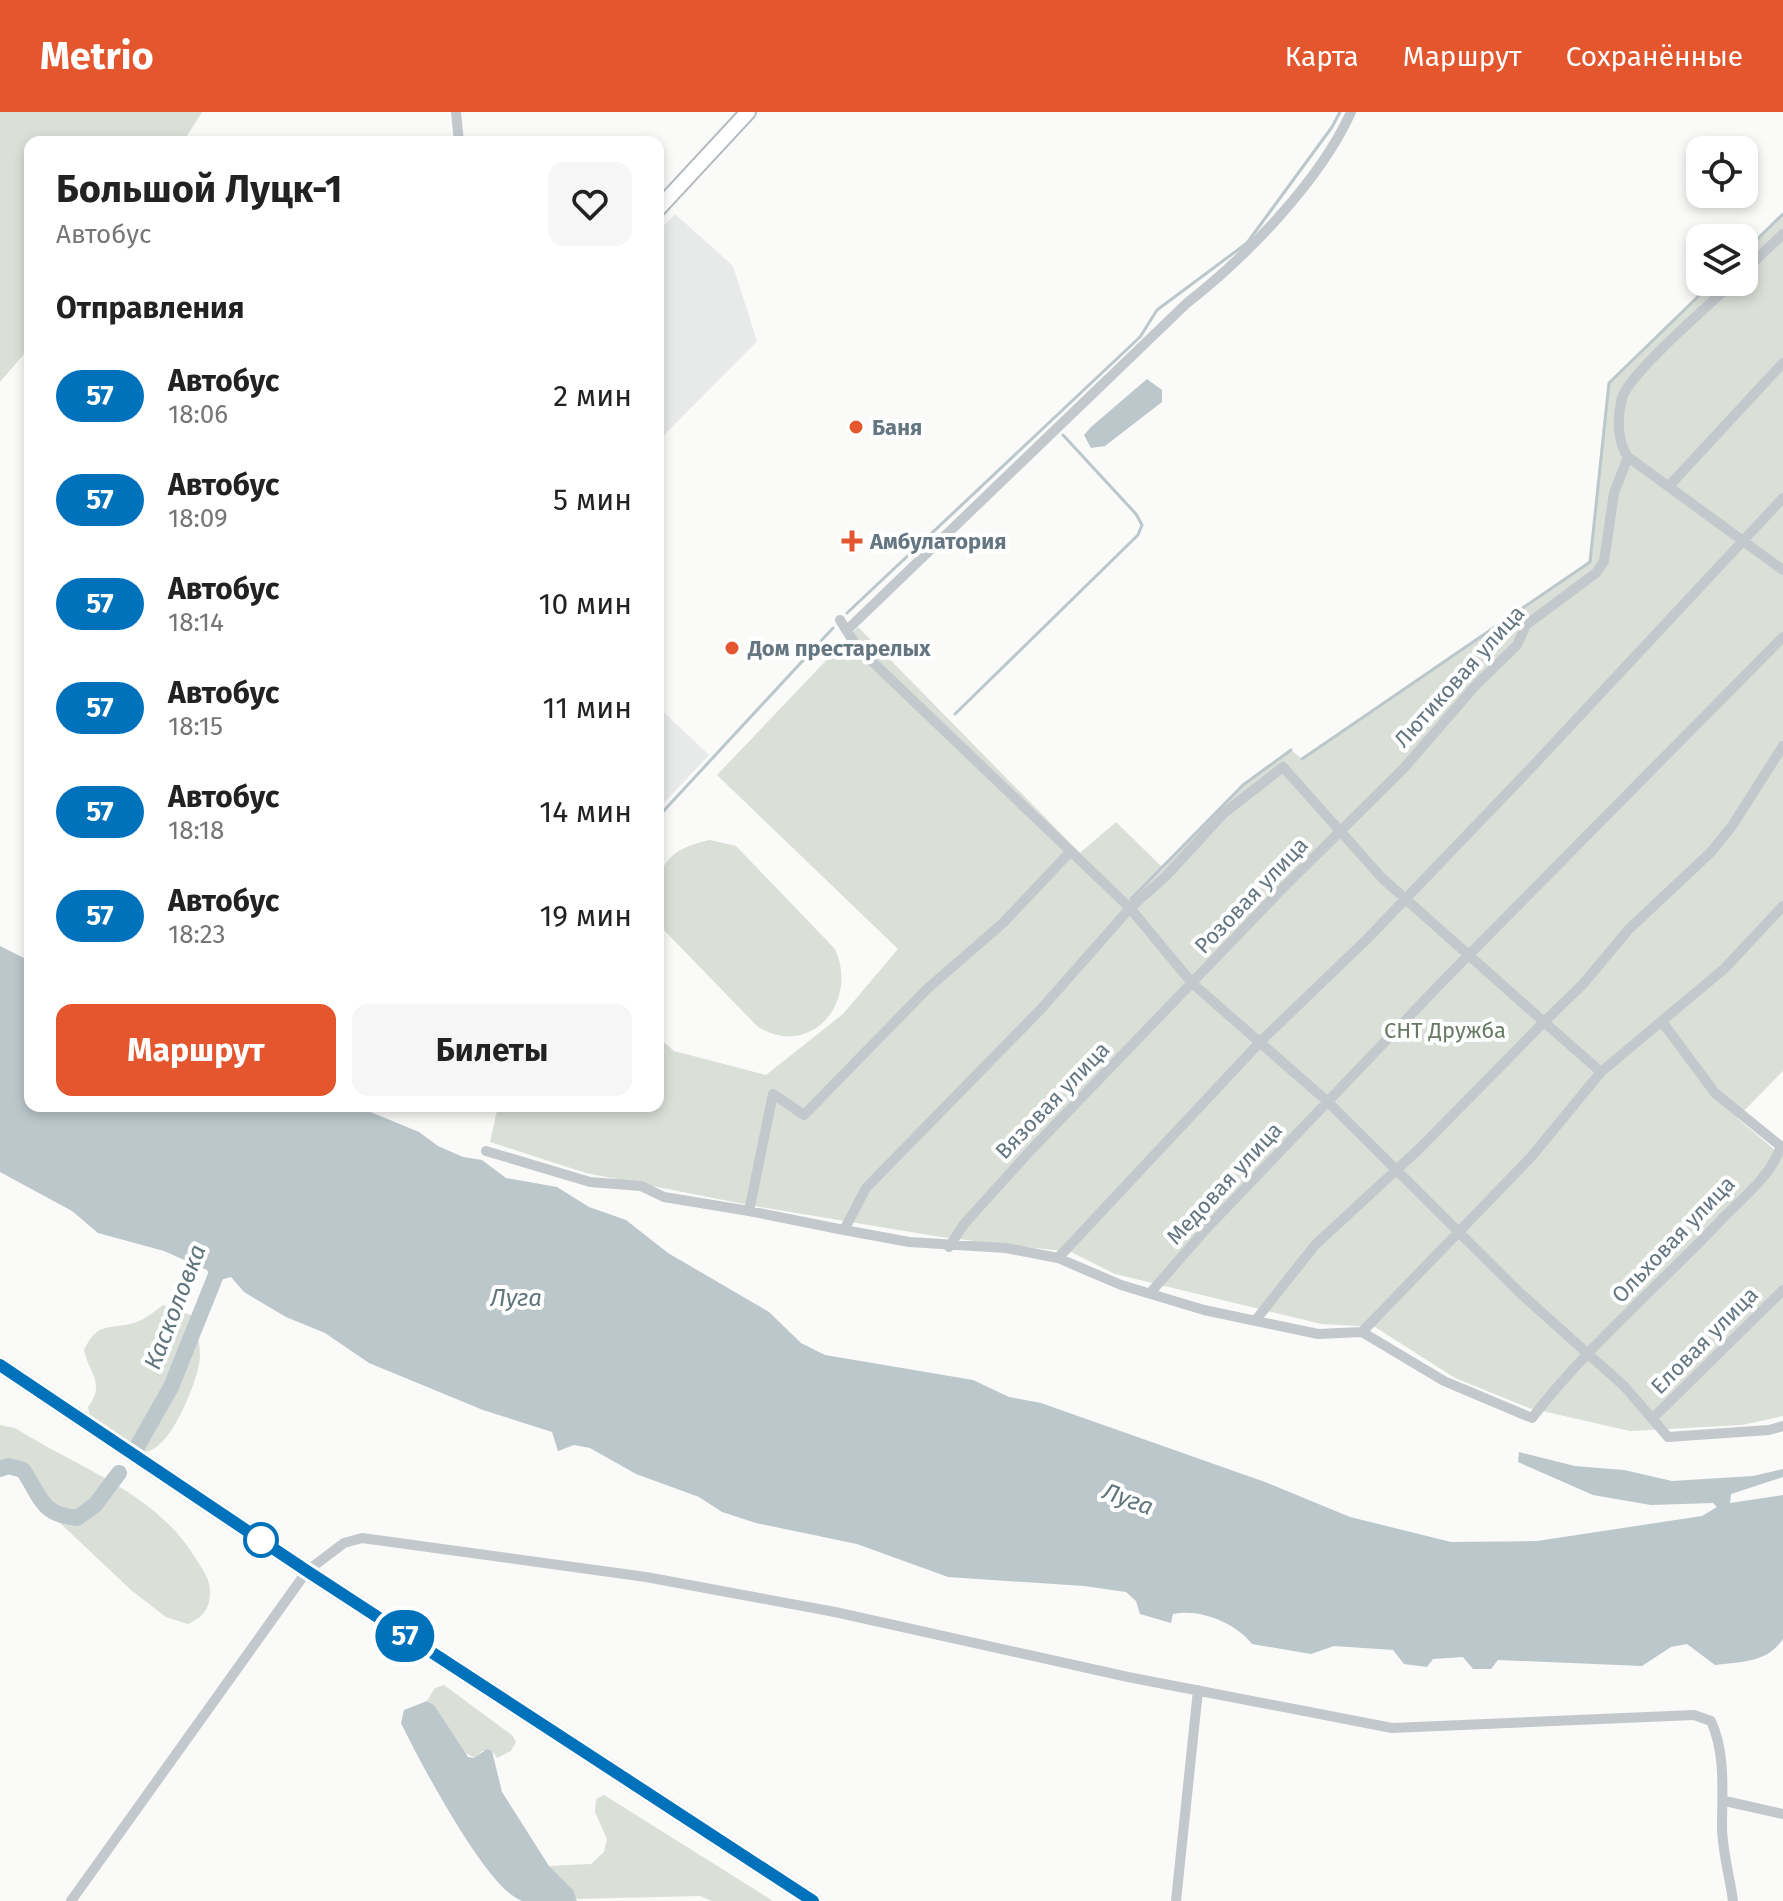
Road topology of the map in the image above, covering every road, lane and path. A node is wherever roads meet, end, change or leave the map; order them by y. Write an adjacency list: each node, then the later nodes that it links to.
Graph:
1 (456, 112): 4 (street)
2 (748, 112): 5 (street)
3 (1351, 112): 18 (street)
4 (458, 136)
5 (664, 203)
6 (1783, 234): 7 (street)
7 (1758, 258)
8 (1718, 296): 10 (street)
9 (1783, 363): 11 (street)
10 (1628, 457): 11 (street); 17 (street, Лютиковая улица)
11 (1669, 486): 13 (street)
12 (1783, 498): 13 (street)
13 (1744, 540): 14 (street); 19 (street)
14 (1783, 570)
15 (1783, 637): 22 (street, Медовая улица)
16 (1783, 746): 24 (street)
17 (1340, 832): 19 (street); 21 (street); 23 (street, Розовая улица)
18 (1070, 852): 21 (street); 32 (street)
19 (1404, 899): 22 (street); 26 (street)
20 (1783, 906): 25 (street)
21 (1130, 908): 23 (street); 33 (street)
22 (1468, 958): 24 (street); 28 (street, Медовая улица)
23 (1191, 984): 26 (street); 35 (street, Вязовая улица)
24 (1544, 1022): 27 (street); 31 (street)
25 (1663, 1023): 27 (street); 29 (street)
26 (1262, 1040): 28 (street); 36 (street)
27 (1601, 1072): 34 (street)
28 (1328, 1102): 31 (street); 38 (street, Медовая улица)
29 (1782, 1147): 41 (street, Ольховая улица)
30 (486, 1151): 32 (street)
31 (1396, 1167): 34 (street); 39 (street)
32 (749, 1211): 33 (street)
33 (844, 1230): 35 (street)
34 (1460, 1232): 40 (street); 41 (street)
35 (949, 1247): 36 (street)
36 (1058, 1258): 38 (street)
37 (1783, 1290): 43 (street, Еловая улица)
38 (1151, 1292): 39 (street)
39 (1255, 1321): 40 (street)
40 (1362, 1332): 41 (street, Ольховая улица)
41 (1587, 1355): 43 (street)
42 (0, 1365): 45 (street)
43 (1653, 1418): 44 (street)
44 (1783, 1426)
45 (307, 1571): 46 (street); 49 (street); 50 (street)
46 (1198, 1690): 47 (street); 51 (street)
47 (1725, 1801): 48 (street); 52 (street)
48 (1783, 1814)
49 (71, 1901)
50 (813, 1901)
51 (1176, 1901)
52 (1733, 1901)

